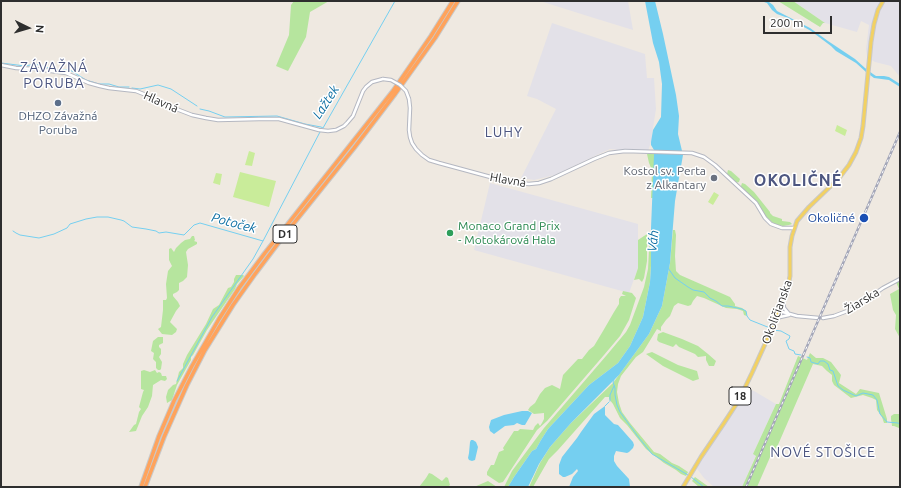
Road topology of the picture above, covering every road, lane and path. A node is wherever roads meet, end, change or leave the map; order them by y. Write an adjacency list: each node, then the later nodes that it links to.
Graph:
1 (453, 1): 13 (highway, D1)
2 (458, 1): 14 (highway, D1)
3 (883, 1): 5 (main road, Okoličianska / 18)
4 (1, 65): 5 (street, Hlavná, bridge)
5 (794, 228): 7 (main road, Okoličianska / 18)
6 (900, 279): 11 (street, Žiarska)
7 (783, 301): 8 (main road, Okoličianska / 18); 9 (street)
8 (779, 310): 9 (street); 12 (main road, Okoličianska / 18)
9 (789, 314): 10 (street); 12 (street)
10 (819, 318)
11 (823, 318)
12 (775, 321): 15 (main road, Okoličianska / 18)
13 (141, 487)
14 (145, 487)
15 (683, 487)

